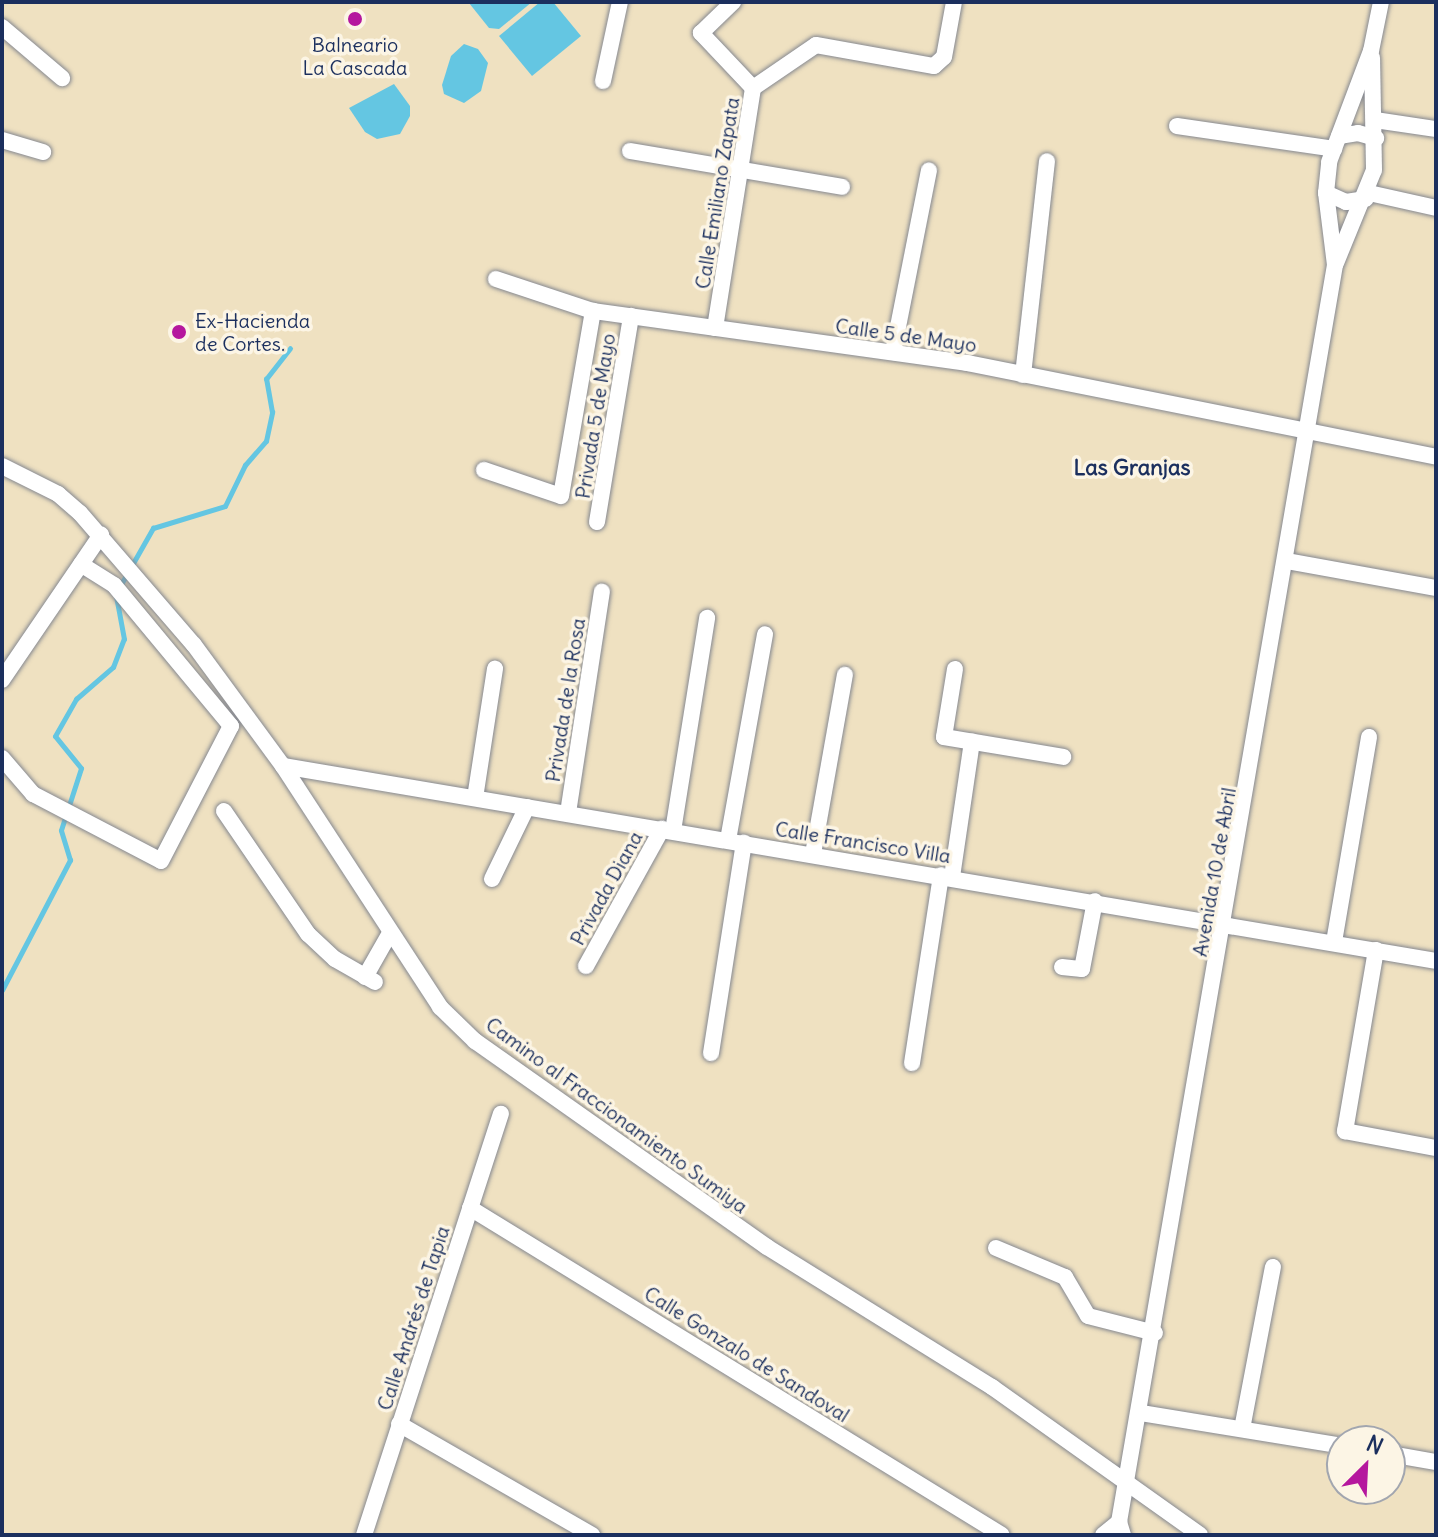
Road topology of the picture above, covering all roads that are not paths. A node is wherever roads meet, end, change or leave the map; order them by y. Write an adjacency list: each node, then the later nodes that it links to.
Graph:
1 (620, 2): 8 (street)
2 (733, 2): 9 (street, Calle Emiliano Zapata)
3 (954, 2): 9 (street)
4 (1381, 2): 6 (street, Avenida 10 de Abril)
5 (2, 27): 7 (street)
6 (1371, 51): 10 (street, Avenida 10 de Abril); 15 (street, Avenida 10 de Abril)
7 (62, 78)
8 (603, 81)
9 (753, 88): 19 (street, Calle Emiliano Zapata)
10 (1375, 120): 12 (street); 13 (street, Avenida 10 de Abril)
11 (1177, 126): 15 (street)
12 (1436, 129)
13 (1376, 138): 15 (street); 23 (street, Avenida 10 de Abril)
14 (2, 140): 17 (street)
15 (1336, 143): 22 (street, Avenida 10 de Abril)
16 (630, 151): 19 (street)
17 (43, 152)
18 (1047, 161): 31 (street)
19 (741, 170): 21 (street); 29 (street, Calle Emiliano Zapata)
20 (929, 171): 30 (street)
21 (842, 187)
22 (1326, 193): 23 (street); 25 (street, Avenida 10 de Abril)
23 (1368, 196): 24 (street); 25 (street, Avenida 10 de Abril)
24 (1436, 208)
25 (1335, 265): 32 (street, Avenida 10 de Abril)
26 (496, 279): 27 (street, Calle 5 de Mayo)
27 (593, 311): 28 (street, Calle 5 de Mayo); 35 (street, Privada 5 de Mayo)
28 (631, 316): 29 (street, Calle 5 de Mayo); 36 (street, Privada 5 de Mayo)
29 (715, 328): 30 (street, Calle 5 de Mayo)
30 (893, 352): 31 (street, Calle 5 de Mayo)
31 (1023, 375): 32 (street, Calle 5 de Mayo)
32 (1310, 435): 33 (street); 38 (street, Avenida 10 de Abril)
33 (1436, 457)
34 (2, 466): 37 (street, Camino al Fraccionamiento Sumiya)
35 (484, 470)
36 (597, 522)
37 (101, 535): 39 (street); 52 (street, Camino al Fraccionamiento Sumiya)
38 (1287, 561): 40 (street); 63 (street, Avenida 10 de Abril)
39 (81, 564): 47 (street); 51 (street)
40 (1436, 588)
41 (602, 592): 56 (street, Privada de la Rosa)
42 (707, 618): 57 (street, Privada Diana)
43 (765, 634): 58 (street)
44 (495, 669): 53 (street)
45 (955, 669): 49 (street)
46 (845, 675): 59 (street)
47 (2, 680)
48 (1369, 737): 65 (street)
49 (972, 741): 50 (street); 60 (street)
50 (1063, 757)
51 (2, 758)
52 (283, 766): 53 (street, Calle Francisco Villa); 64 (street, Camino al Fraccionamiento Sumiya)
53 (475, 798): 54 (street, Calle Francisco Villa)
54 (527, 807): 56 (street, Calle Francisco Villa); 61 (street)
55 (224, 811): 64 (street)
56 (568, 813): 57 (street, Calle Francisco Villa)
57 (667, 830): 58 (street, Calle Francisco Villa); 68 (street, Privada Diana)
58 (736, 841): 59 (street, Calle Francisco Villa); 70 (street)
59 (813, 854): 60 (street, Calle Francisco Villa)
60 (947, 876): 62 (street, Calle Francisco Villa); 71 (street)
61 (492, 879)
62 (1095, 901): 63 (street, Calle Francisco Villa); 69 (street)
63 (1226, 923): 65 (street, Calle Francisco Villa); 77 (street, Avenida 10 de Abril)
64 (390, 933): 84 (street, Camino al Fraccionamiento Sumiya)
65 (1334, 942): 66 (street, Calle Francisco Villa)
66 (1376, 950): 67 (street, Calle Francisco Villa); 73 (street)
67 (1436, 961)
68 (586, 966)
69 (1062, 967)
70 (711, 1053)
71 (912, 1063)
72 (501, 1114): 74 (street, Calle Andrés de Tapia)
73 (1436, 1148)
74 (470, 1208): 79 (street, Calle Andrés de Tapia); 88 (street, Calle Gonzalo de Sandoval)
75 (996, 1248): 77 (street)
76 (1273, 1267): 80 (street)
77 (1155, 1333): 78 (street, Avenida 10 de Abril)
78 (1141, 1413): 80 (street); 84 (street, Avenida 10 de Abril)
79 (399, 1424): 86 (street, Calle Andrés de Tapia); 87 (street)
80 (1242, 1429): 81 (street)
81 (1326, 1443)
82 (1406, 1457): 83 (street)
83 (1436, 1462)
84 (1128, 1485): 85 (street, Avenida 10 de Abril); 90 (street, Camino al Fraccionamiento Sumiya)
85 (1121, 1528): 89 (street)
86 (364, 1535)
87 (592, 1535)
88 (1002, 1535)
89 (1103, 1535)
90 (1200, 1535)

